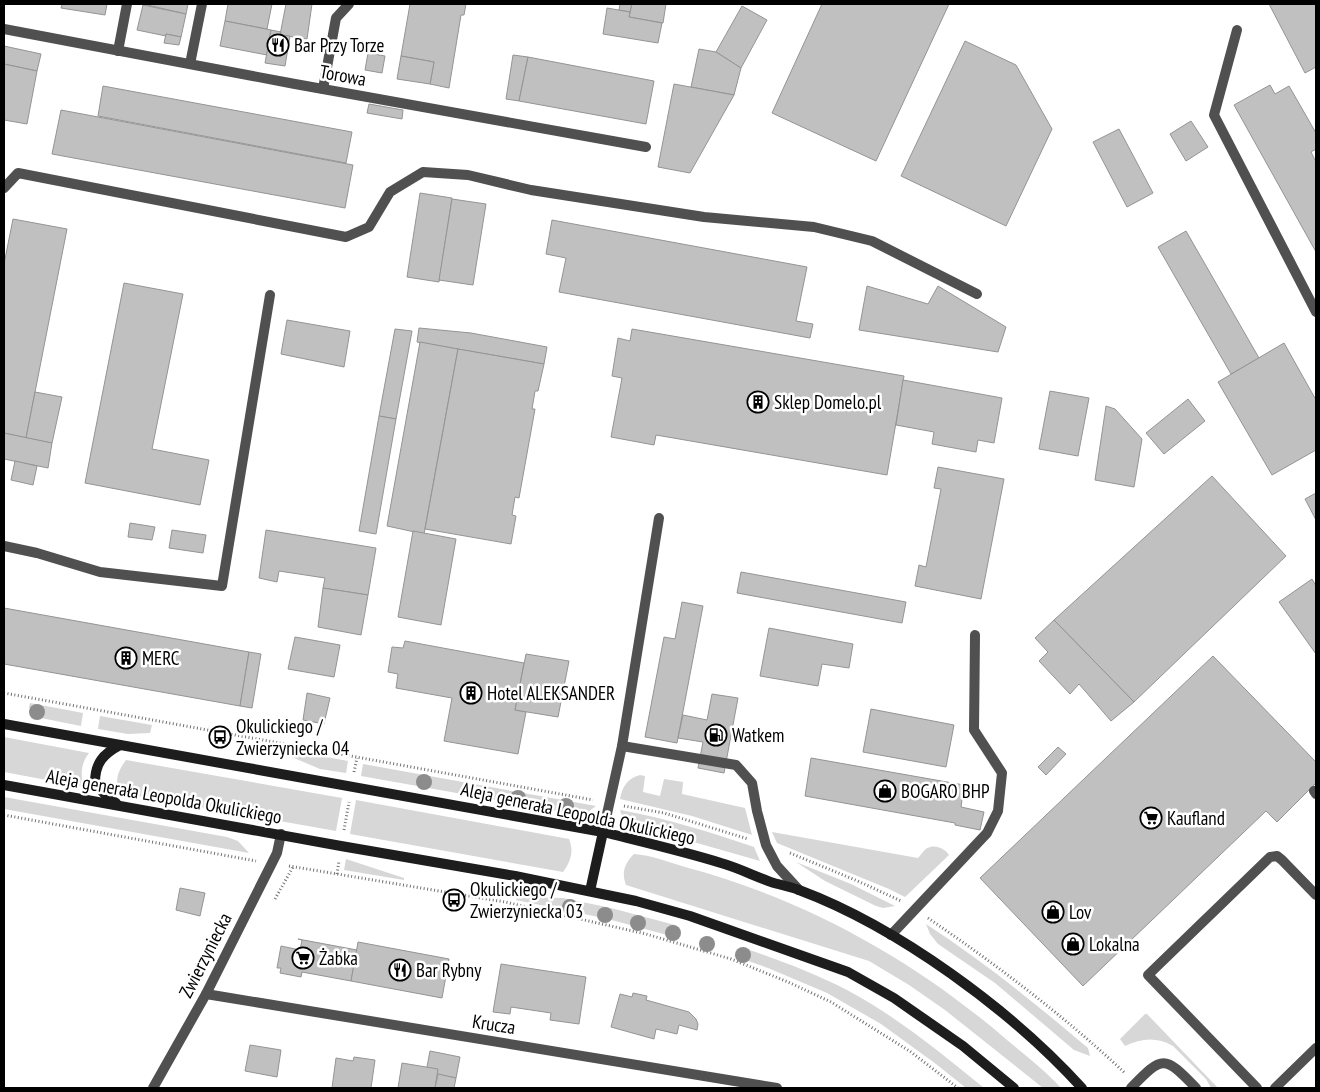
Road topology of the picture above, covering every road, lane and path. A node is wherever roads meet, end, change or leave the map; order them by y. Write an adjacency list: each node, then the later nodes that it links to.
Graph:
1 (127, 4): 6 (street)
2 (202, 4): 7 (street)
3 (348, 4): 8 (street)
4 (4, 29): 6 (street, Torowa)
5 (1237, 30): 13 (street)
6 (118, 51): 7 (street, Torowa)
7 (190, 64): 8 (street, Torowa)
8 (323, 89): 9 (street, Torowa)
9 (646, 147)
10 (4, 188): 11 (street)
11 (977, 294)
12 (270, 295): 15 (street)
13 (1316, 312)
14 (659, 518): 20 (street)
15 (4, 546)
16 (976, 634): 43 (street)
17 (4, 693): 21 (path)
18 (4, 724): 19 (main road, Aleja generała Leopolda Okulickiego)
19 (120, 745): 27 (main road); 29 (main road, Aleja generała Leopolda Okulickiego)
20 (622, 746): 29 (street); 39 (street)
21 (357, 758): 22 (path); 25 (path)
22 (354, 774)
23 (4, 785): 27 (main road, Aleja generała Leopolda Okulickiego)
24 (349, 799): 30 (path)
25 (597, 801)
26 (619, 805): 32 (path)
27 (122, 806): 31 (main road, Aleja generała Leopolda Okulickiego)
28 (4, 815): 35 (path)
29 (603, 832): 38 (main road); 39 (main road, Aleja generała Leopolda Okulickiego)
30 (344, 833)
31 (280, 834): 38 (main road, Aleja generała Leopolda Okulickiego); 44 (street, Zwierzyniecka)
32 (753, 841)
33 (788, 853): 41 (path)
34 (340, 858): 37 (path)
35 (250, 860)
36 (293, 867): 37 (path)
37 (337, 874): 49 (path)
38 (590, 890): 50 (main road, Aleja generała Leopolda Okulickiego)
39 (799, 890): 43 (main road, Aleja generała Leopolda Okulickiego)
40 (1316, 895): 54 (street)
41 (902, 902)
42 (927, 917): 46 (path)
43 (890, 935): 51 (main road, Aleja generała Leopolda Okulickiego)
44 (206, 994): 47 (street, Zwierzyniecka); 48 (street, Krucza)
45 (1316, 1048): 55 (street)
46 (1107, 1055)
47 (153, 1088)
48 (777, 1088)
49 (958, 1088)
50 (1014, 1088)
51 (1082, 1088)
52 (1131, 1088): 53 (street)
53 (1196, 1088)
54 (1257, 1088)
55 (1274, 1088)

